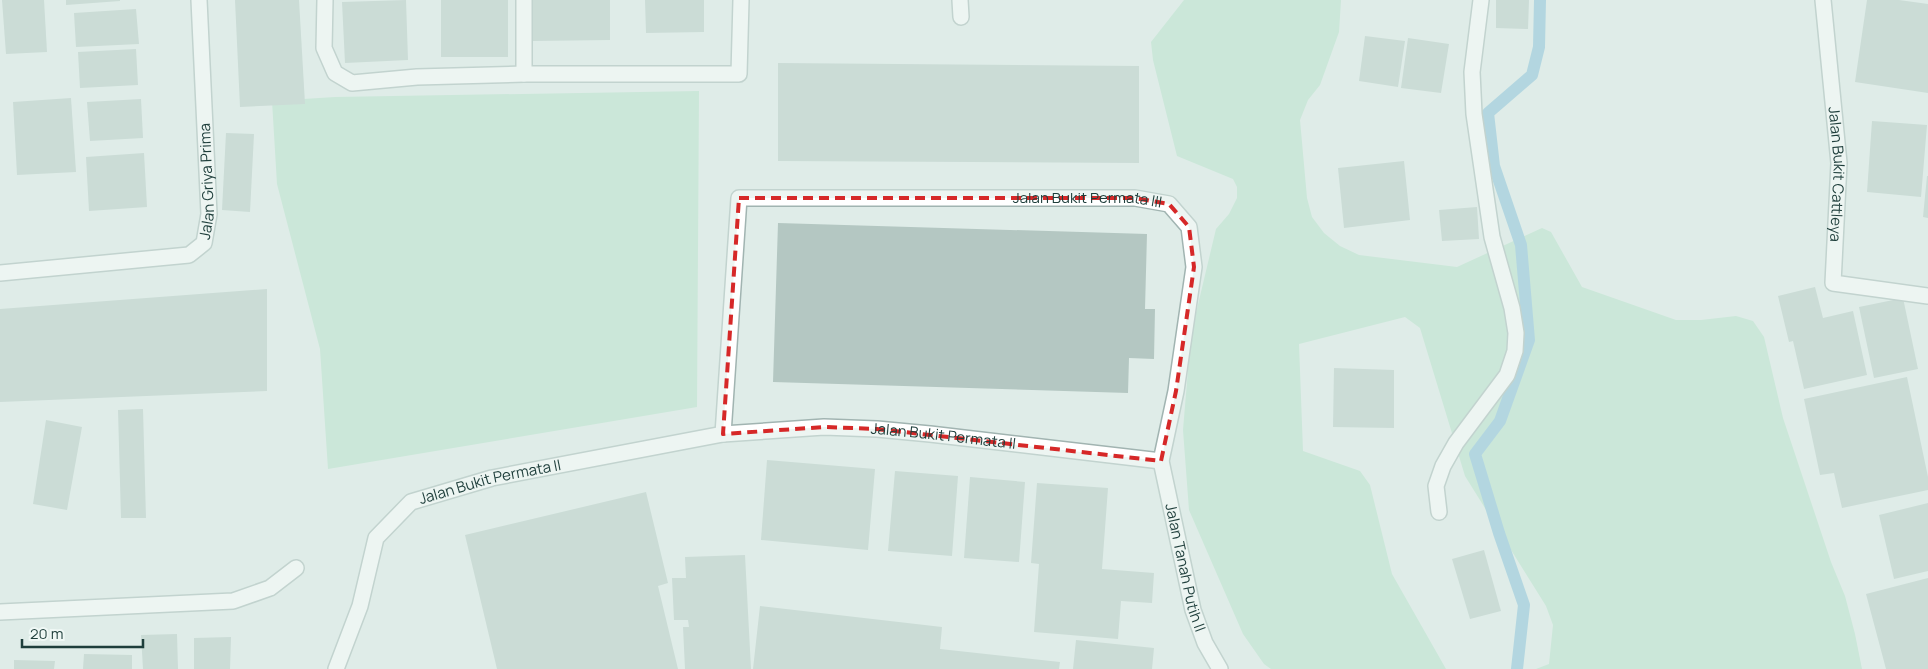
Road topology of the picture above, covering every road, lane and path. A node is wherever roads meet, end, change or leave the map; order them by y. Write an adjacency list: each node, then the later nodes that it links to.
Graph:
1 (199, 0): 10 (street, Jalan Griya Prima)
2 (325, 0): 9 (street)
3 (524, 0): 9 (street)
4 (741, 0): 9 (street)
5 (960, 0): 8 (street)
6 (1481, 0): 14 (street)
7 (1822, 0): 11 (street, Jalan Bukit Cattleya)
8 (961, 17)
9 (524, 74)
10 (0, 274)
11 (1928, 296)
12 (723, 434): 13 (street, Jalan Bukit Permata II); 13 (street, Jalan Bukit Permata III); 17 (street, Jalan Bukit Permata II)
13 (1161, 461): 18 (street, Jalan Tanah Putih II)
14 (1440, 512)
15 (296, 568): 16 (street)
16 (0, 612)
17 (336, 669)
18 (1220, 669)

